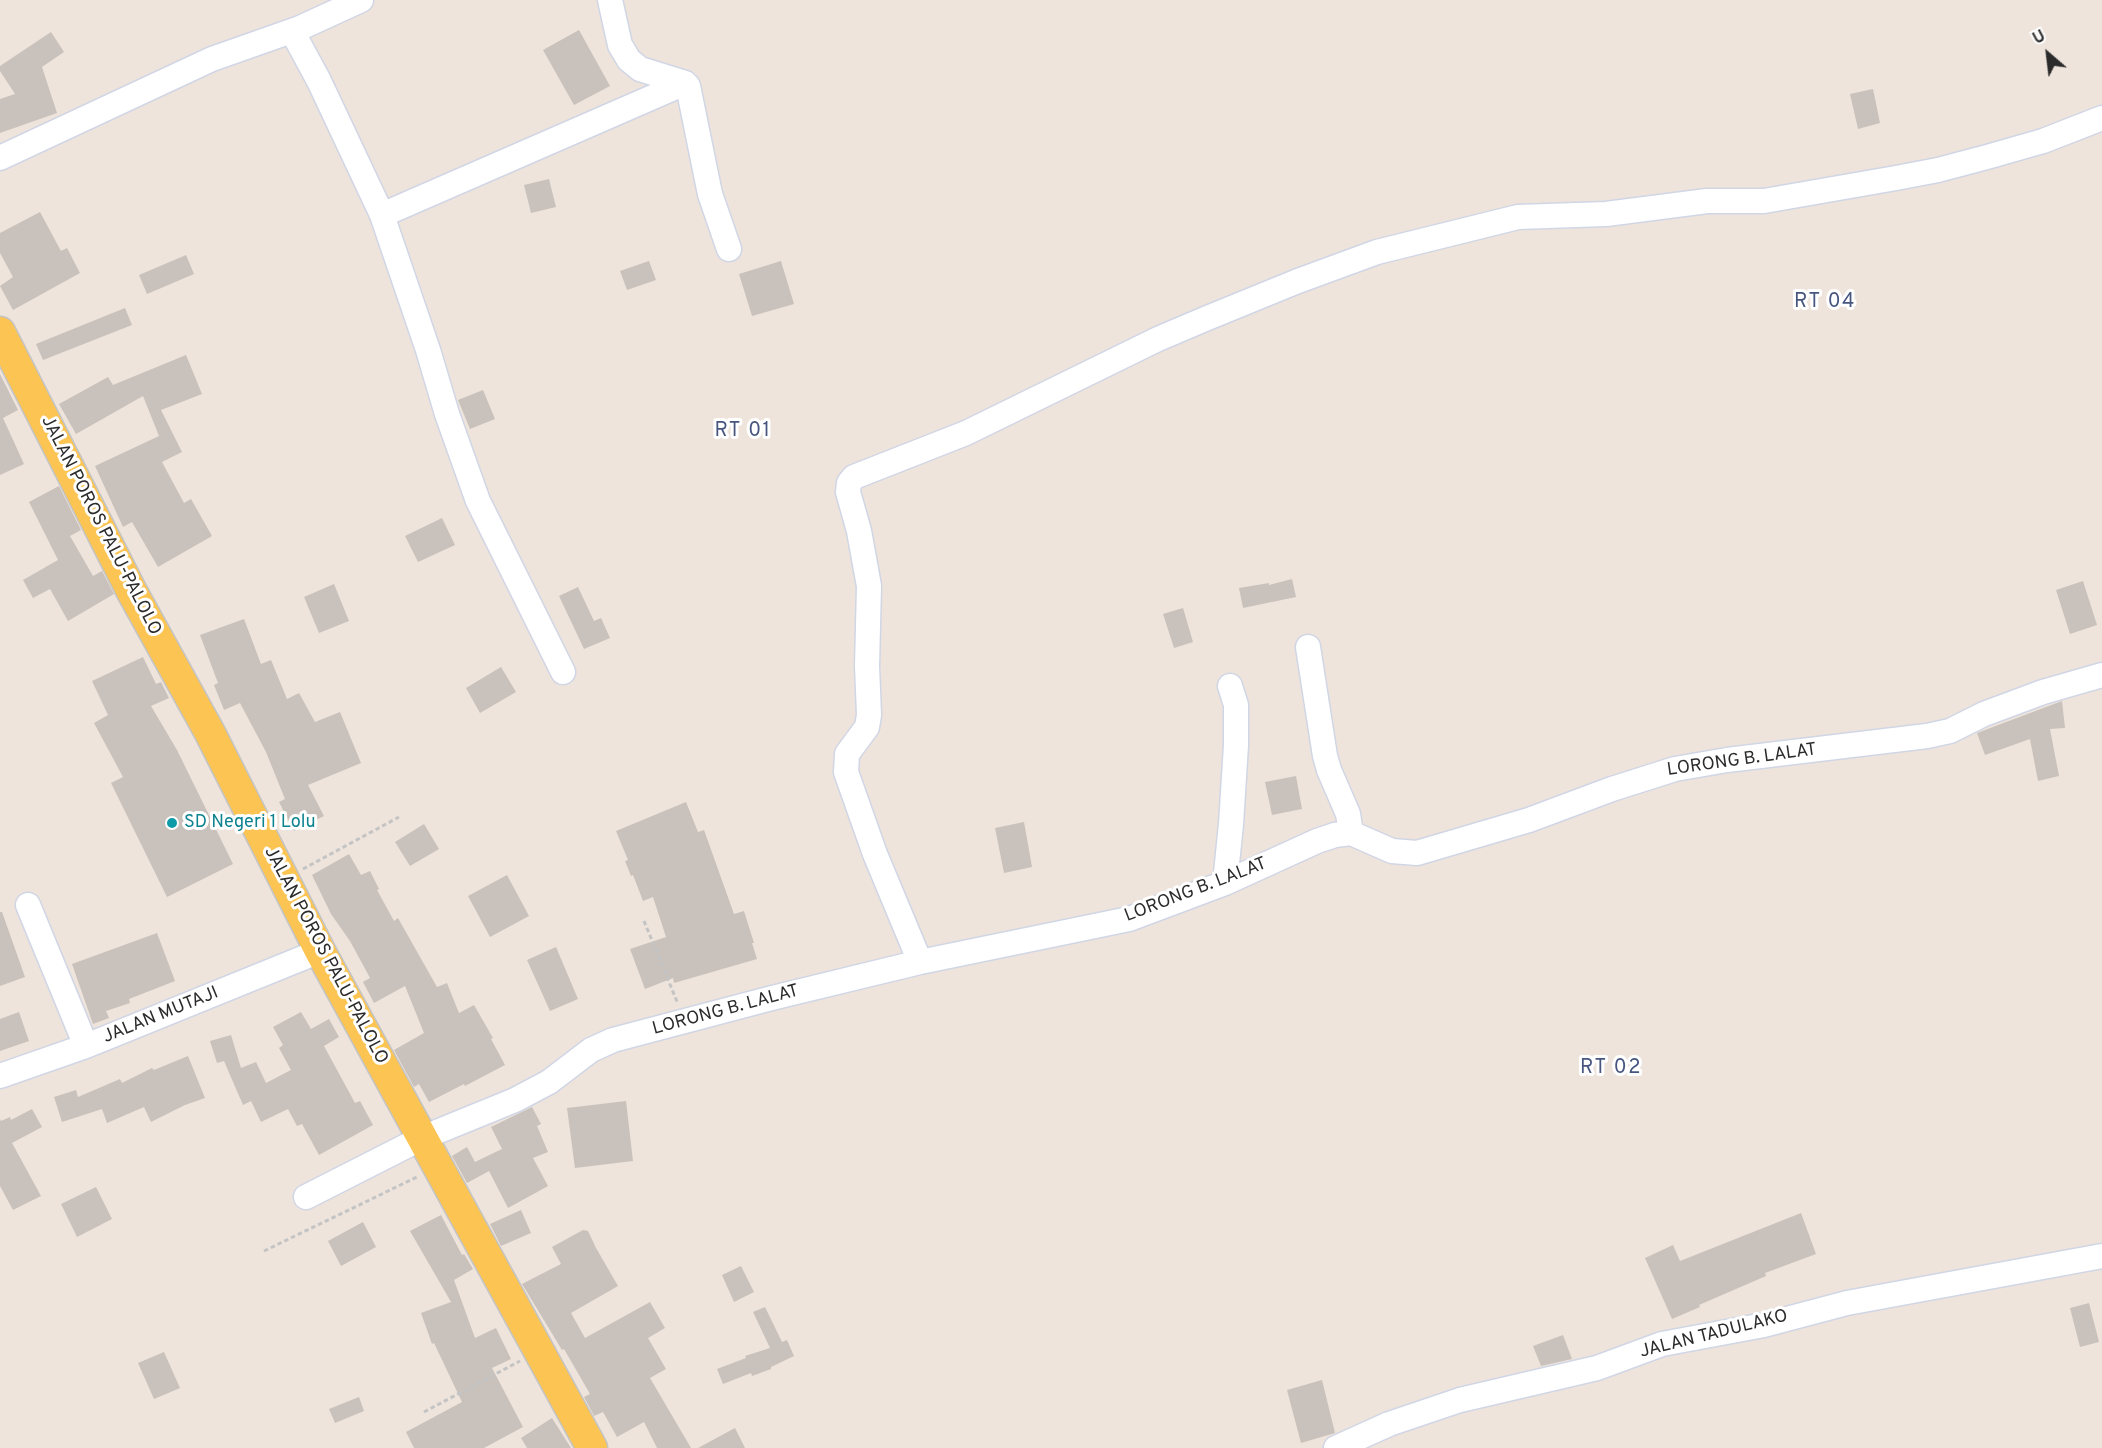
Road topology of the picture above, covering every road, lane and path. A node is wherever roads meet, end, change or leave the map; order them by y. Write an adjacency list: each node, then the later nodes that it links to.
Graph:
1 (361, 0): 3 (street)
2 (610, 0): 4 (street)
3 (292, 31): 6 (street); 7 (street)
4 (685, 83): 7 (street); 8 (street)
5 (2102, 118): 21 (street)
6 (0, 158)
7 (382, 215): 11 (street)
8 (729, 249)
9 (0, 332): 16 (main road, JALAN POROS PALU-PALOLO)
10 (1308, 647): 15 (street)
11 (563, 672)
12 (2102, 675): 15 (street, LORONG B. LALAT)
13 (1230, 686): 17 (street)
14 (399, 817): 16 (path)
15 (1351, 833): 17 (street, LORONG B. LALAT)
16 (284, 879): 20 (main road, JALAN POROS PALU-PALOLO)
17 (1225, 883): 21 (street, LORONG B. LALAT)
18 (28, 905): 23 (street)
19 (644, 921): 22 (path)
20 (320, 951): 23 (street, JALAN MUTAJI); 25 (main road, JALAN POROS PALU-PALOLO)
21 (920, 962): 22 (street, LORONG B. LALAT)
22 (686, 1022): 25 (street, LORONG B. LALAT)
23 (86, 1046): 24 (street, JALAN MUTAJI)
24 (0, 1076)
25 (422, 1138): 26 (main road, JALAN POROS PALU-PALOLO); 27 (street, LORONG B. LALAT)
26 (437, 1168): 28 (path); 30 (main road, JALAN POROS PALU-PALOLO)
27 (306, 1197)
28 (264, 1251)
29 (2102, 1256): 33 (street, JALAN TADULAKO)
30 (540, 1350): 31 (path); 32 (main road, JALAN POROS PALU-PALOLO)
31 (424, 1412)
32 (592, 1448)
33 (1336, 1448)

